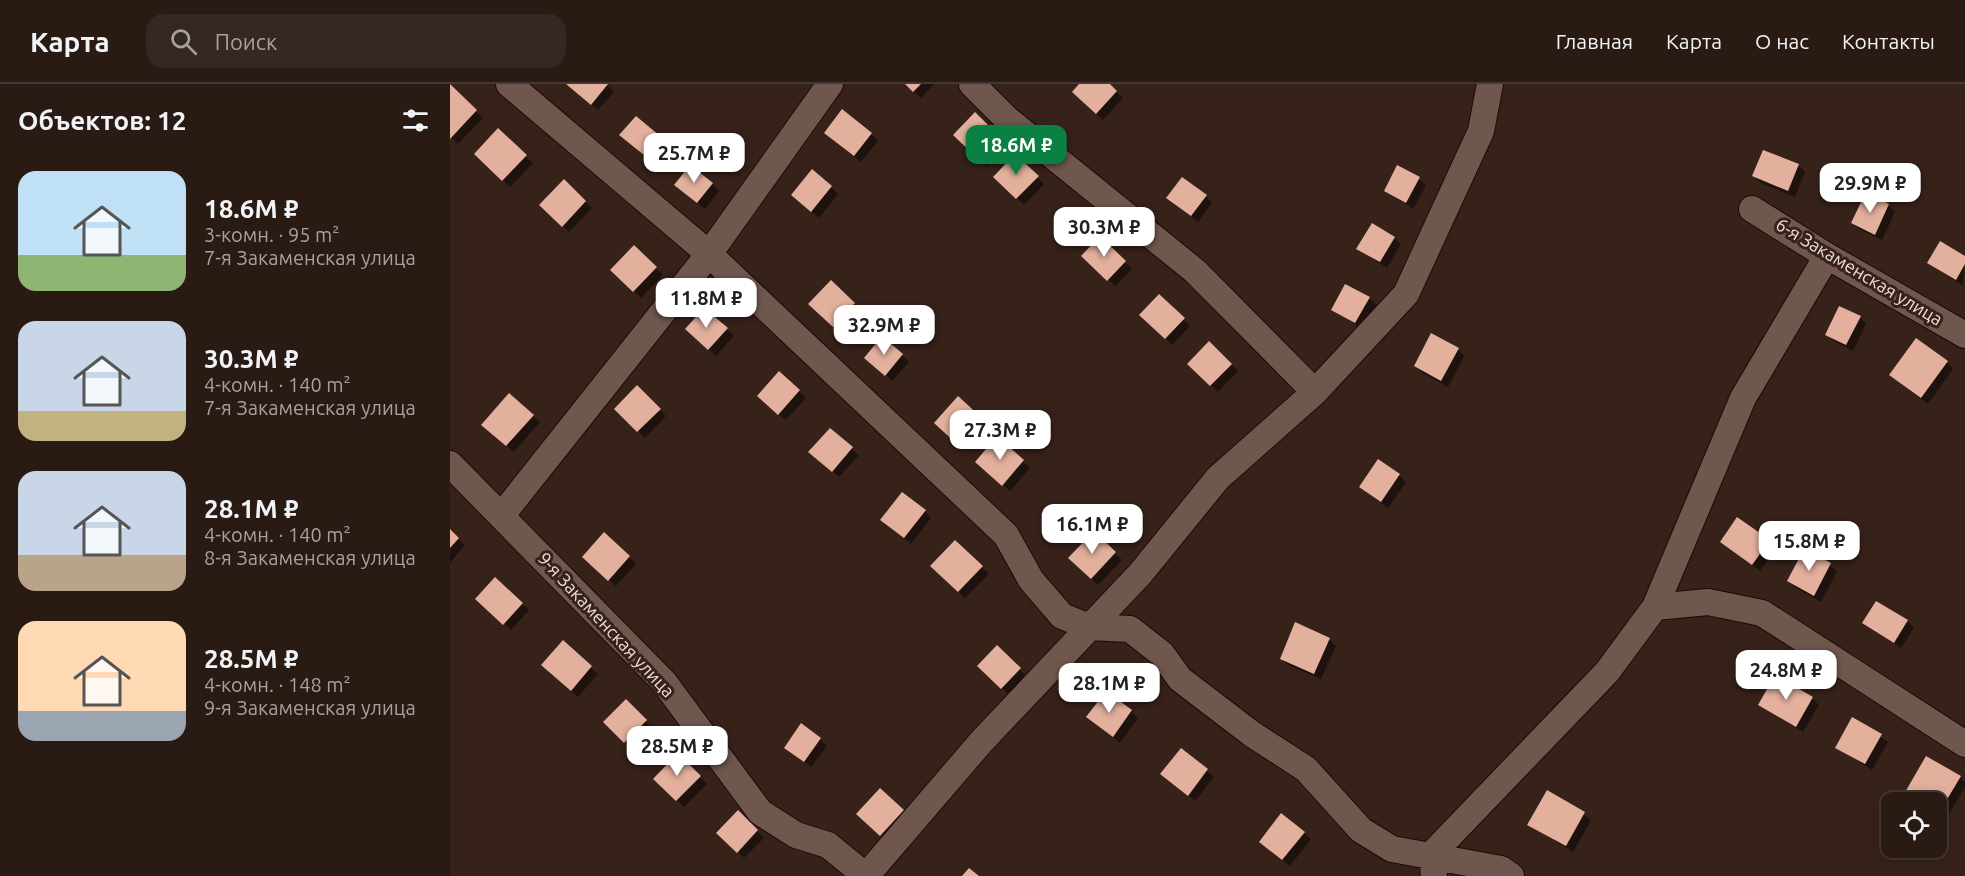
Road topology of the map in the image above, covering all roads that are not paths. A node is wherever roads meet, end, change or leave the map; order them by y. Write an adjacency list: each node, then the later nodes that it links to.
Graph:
1 (509, 84): 6 (street)
2 (831, 84): 6 (street)
3 (972, 84): 9 (street)
4 (1490, 84): 9 (street)
5 (1752, 209): 7 (street, 6-я Закаменская улица)
6 (709, 254): 11 (street); 13 (street)
7 (1827, 256): 8 (street, 6-я Закаменская улица); 12 (street)
8 (1965, 335)
9 (1315, 392): 13 (street)
10 (450, 464): 11 (street, 9-я Закаменская улица)
11 (502, 515): 16 (street, 9-я Закаменская улица)
12 (1655, 607): 14 (street); 15 (street)
13 (1089, 627): 15 (street); 16 (street)
14 (1965, 744)
15 (1433, 865): 17 (street)
16 (866, 876)
17 (1512, 876)

